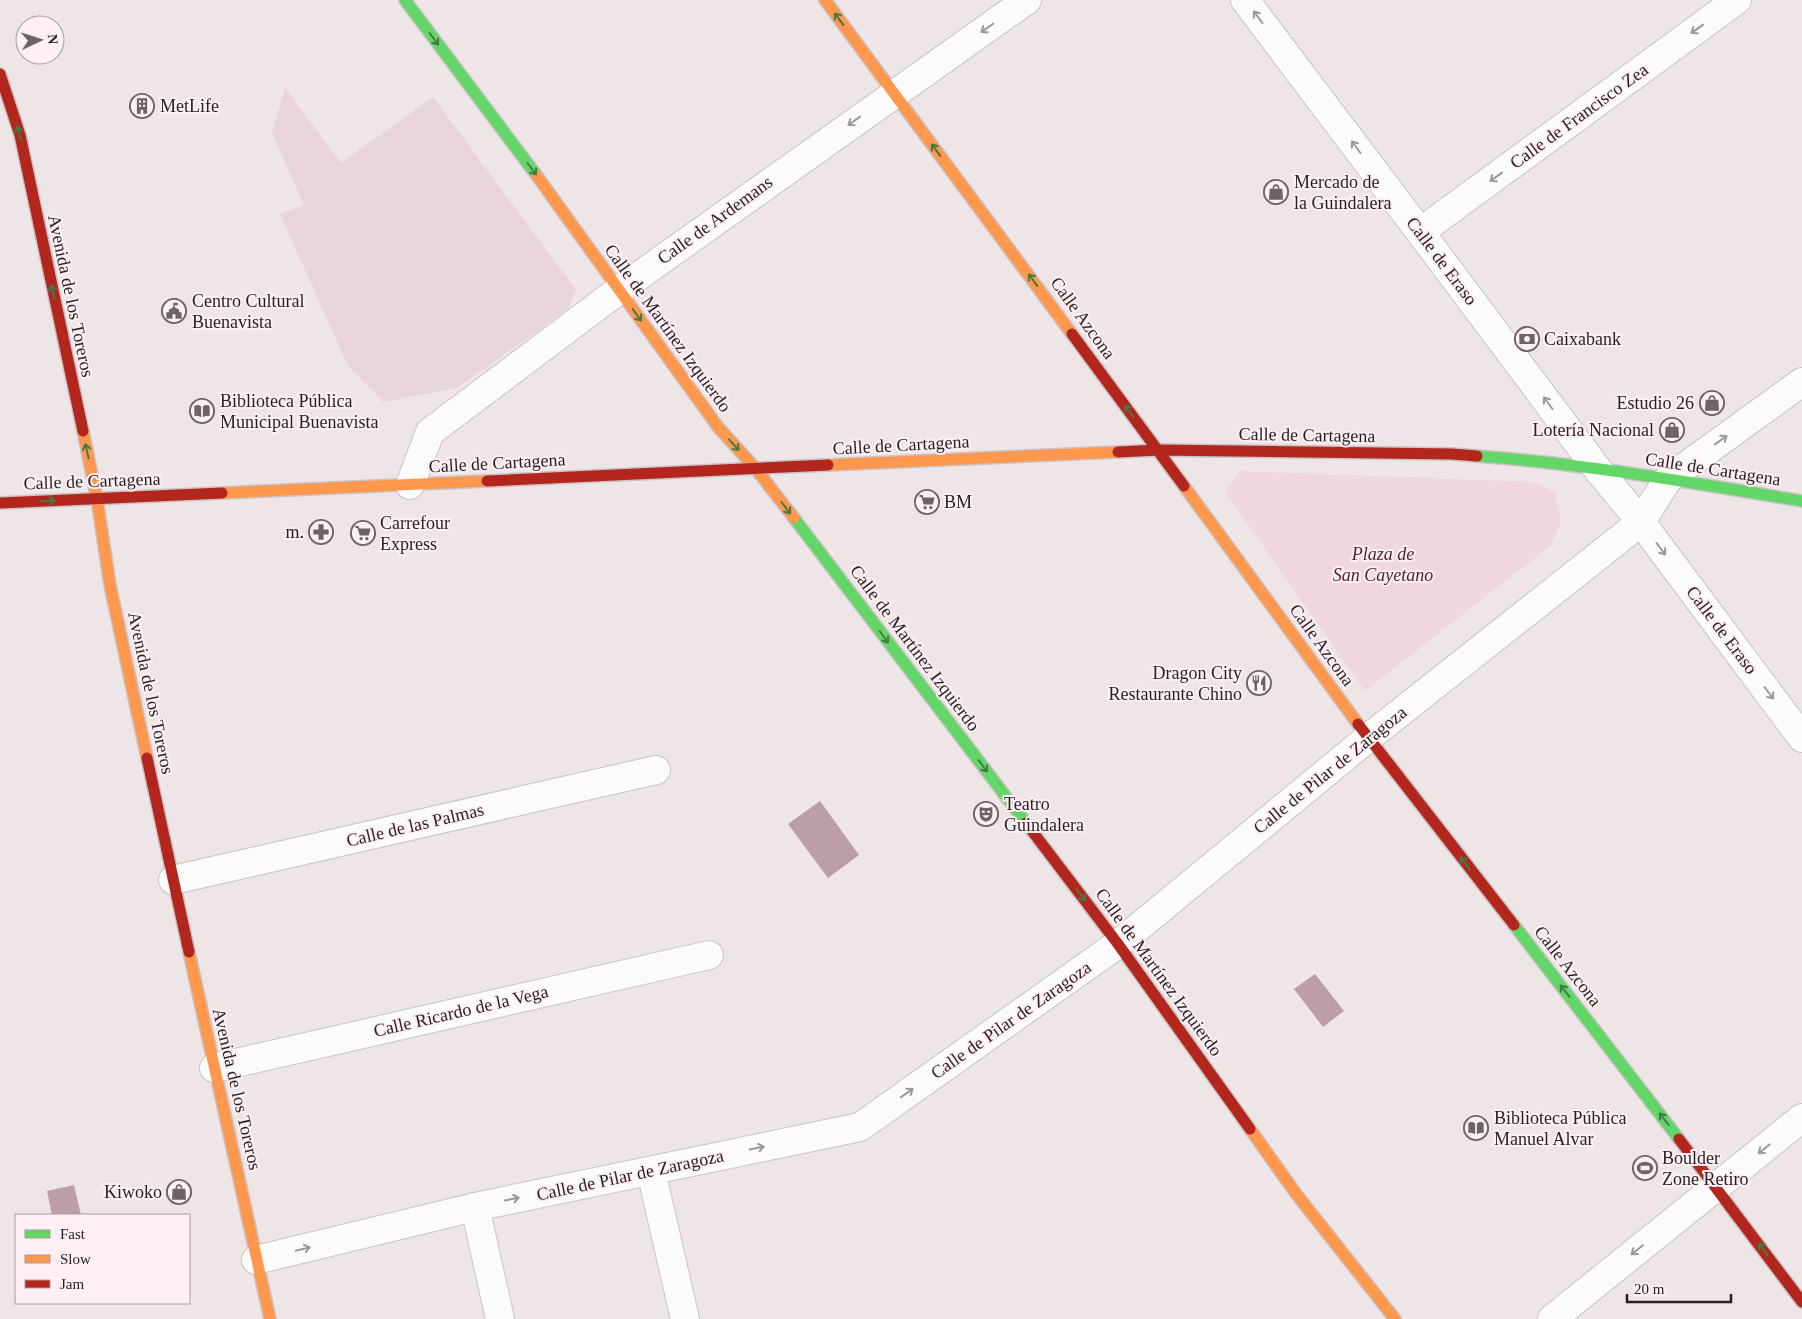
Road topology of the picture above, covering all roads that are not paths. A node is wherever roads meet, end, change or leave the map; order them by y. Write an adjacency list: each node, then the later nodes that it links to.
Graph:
1 (405, 0): 9 (street, Calle de Martínez Izquierdo, one-way to 9)
2 (825, 0): 7 (street, Calle Azcona, one-way to 2)
3 (1027, 0): 7 (street, Calle de Ardemans, one-way to 7)
4 (1244, 0): 8 (street, Calle de Eraso, one-way to 4)
5 (1737, 0): 8 (street, Calle de Francisco Zea, one-way to 8)
6 (0, 74): 16 (street, Avenida de los Toreros, one-way to 6)
7 (894, 93): 9 (street, Calle de Ardemans, one-way to 9); 11 (street, Calle Azcona, one-way to 7)
8 (1420, 232): 13 (street, Calle de Eraso, one-way to 8)
9 (619, 290): 12 (street, Calle de Martínez Izquierdo, one-way to 12); 15 (street, Calle de Ardemans)
10 (1802, 382): 14 (street, one-way to 10)
11 (1158, 450): 12 (street, Calle de Cartagena); 13 (street, Calle de Cartagena); 20 (street, Calle Azcona)
12 (756, 469): 15 (street, Calle de Cartagena); 24 (street, Calle de Martínez Izquierdo, one-way to 24)
13 (1598, 470): 14 (street, Calle de Cartagena); 19 (street, Calle de Eraso)
14 (1668, 479): 17 (street, Calle de Cartagena); 19 (street)
15 (410, 485): 16 (street, Calle de Cartagena)
16 (97, 499): 18 (street, Calle de Cartagena, one-way to 16); 23 (street, Avenida de los Toreros)
17 (1802, 501)
18 (0, 503)
19 (1641, 522): 20 (street, Calle de Pilar de Zaragoza); 21 (street, Calle de Eraso, one-way to 21)
20 (1368, 738): 24 (street, Calle de Pilar de Zaragoza); 29 (street, Calle Azcona, one-way to 20)
21 (1802, 738)
22 (656, 770): 23 (street, Calle de las Palmas)
23 (173, 880): 26 (street, Avenida de los Toreros)
24 (1118, 944): 28 (street, Calle de Pilar de Zaragoza, one-way to 24); 36 (street, Calle de Martínez Izquierdo)
25 (709, 955): 26 (street, Calle Ricardo de la Vega)
26 (214, 1068): 31 (street, Avenida de los Toreros)
27 (1802, 1118): 29 (street, one-way to 29)
28 (651, 1171): 30 (street, Calle de Pilar de Zaragoza, one-way to 28); 35 (street)
29 (1717, 1187): 32 (street, Calle Azcona, one-way to 29); 37 (street, one-way to 37)
30 (475, 1207): 31 (street, Calle de Pilar de Zaragoza, one-way to 30); 34 (street)
31 (256, 1260): 33 (street, Avenida de los Toreros)
32 (1802, 1302)
33 (270, 1319)
34 (500, 1319)
35 (685, 1319)
36 (1395, 1319)
37 (1552, 1319)

